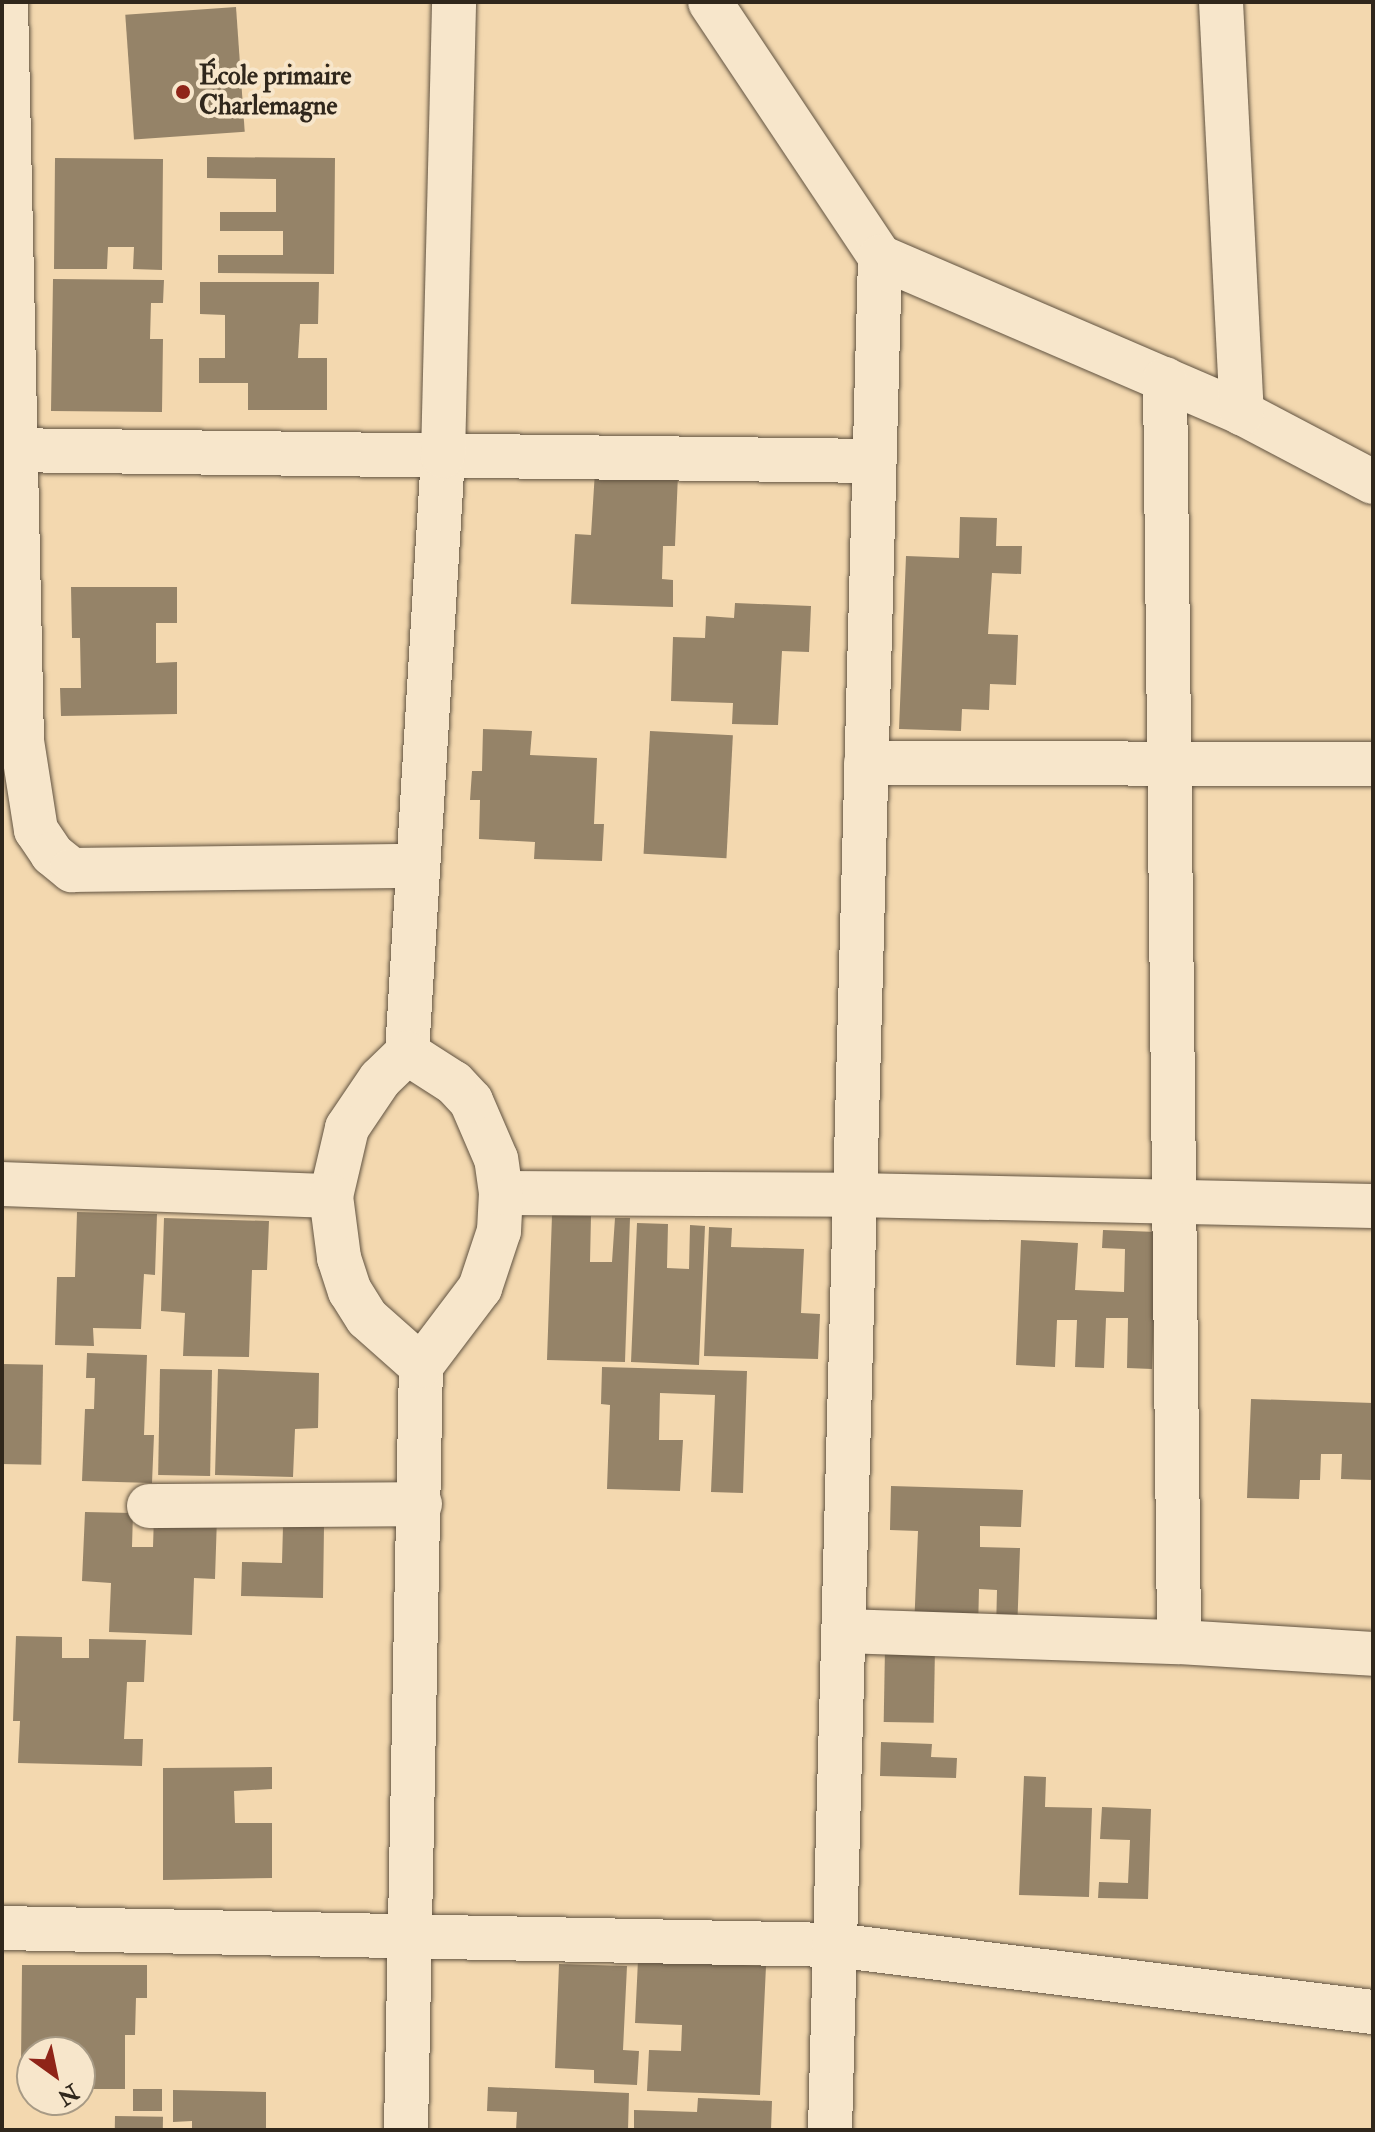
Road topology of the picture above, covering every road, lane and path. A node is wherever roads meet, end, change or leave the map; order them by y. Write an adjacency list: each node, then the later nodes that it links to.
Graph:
1 (6, 2): 8 (street)
2 (454, 2): 9 (street)
3 (710, 2): 5 (street)
4 (1221, 2): 7 (street)
5 (880, 257): 6 (street); 10 (street)
6 (1165, 379): 7 (street); 14 (street)
7 (1242, 413): 11 (street)
8 (9, 450): 9 (street); 15 (street)
9 (443, 456): 10 (street); 15 (street)
10 (874, 461): 12 (street)
11 (1373, 482)
12 (866, 763): 14 (street); 19 (street)
13 (1373, 764): 14 (street)
14 (1167, 766): 21 (street)
15 (417, 866): 16 (street)
16 (407, 1053): 18 (street); 20 (street)
17 (2, 1184): 20 (street)
18 (501, 1193): 19 (street); 23 (street)
19 (854, 1195): 21 (street); 26 (street)
20 (331, 1196): 23 (street)
21 (1173, 1201): 22 (street); 27 (street)
22 (1373, 1206)
23 (421, 1366): 24 (street)
24 (420, 1504): 25 (street); 30 (street)
25 (149, 1506)
26 (843, 1631): 27 (street); 31 (street)
27 (1179, 1642): 28 (street)
28 (1373, 1654)
29 (2, 1928): 30 (street)
30 (410, 1936): 31 (street); 33 (street)
31 (834, 1945): 32 (street); 34 (street)
32 (1373, 2012)
33 (406, 2130)
34 (830, 2130)

